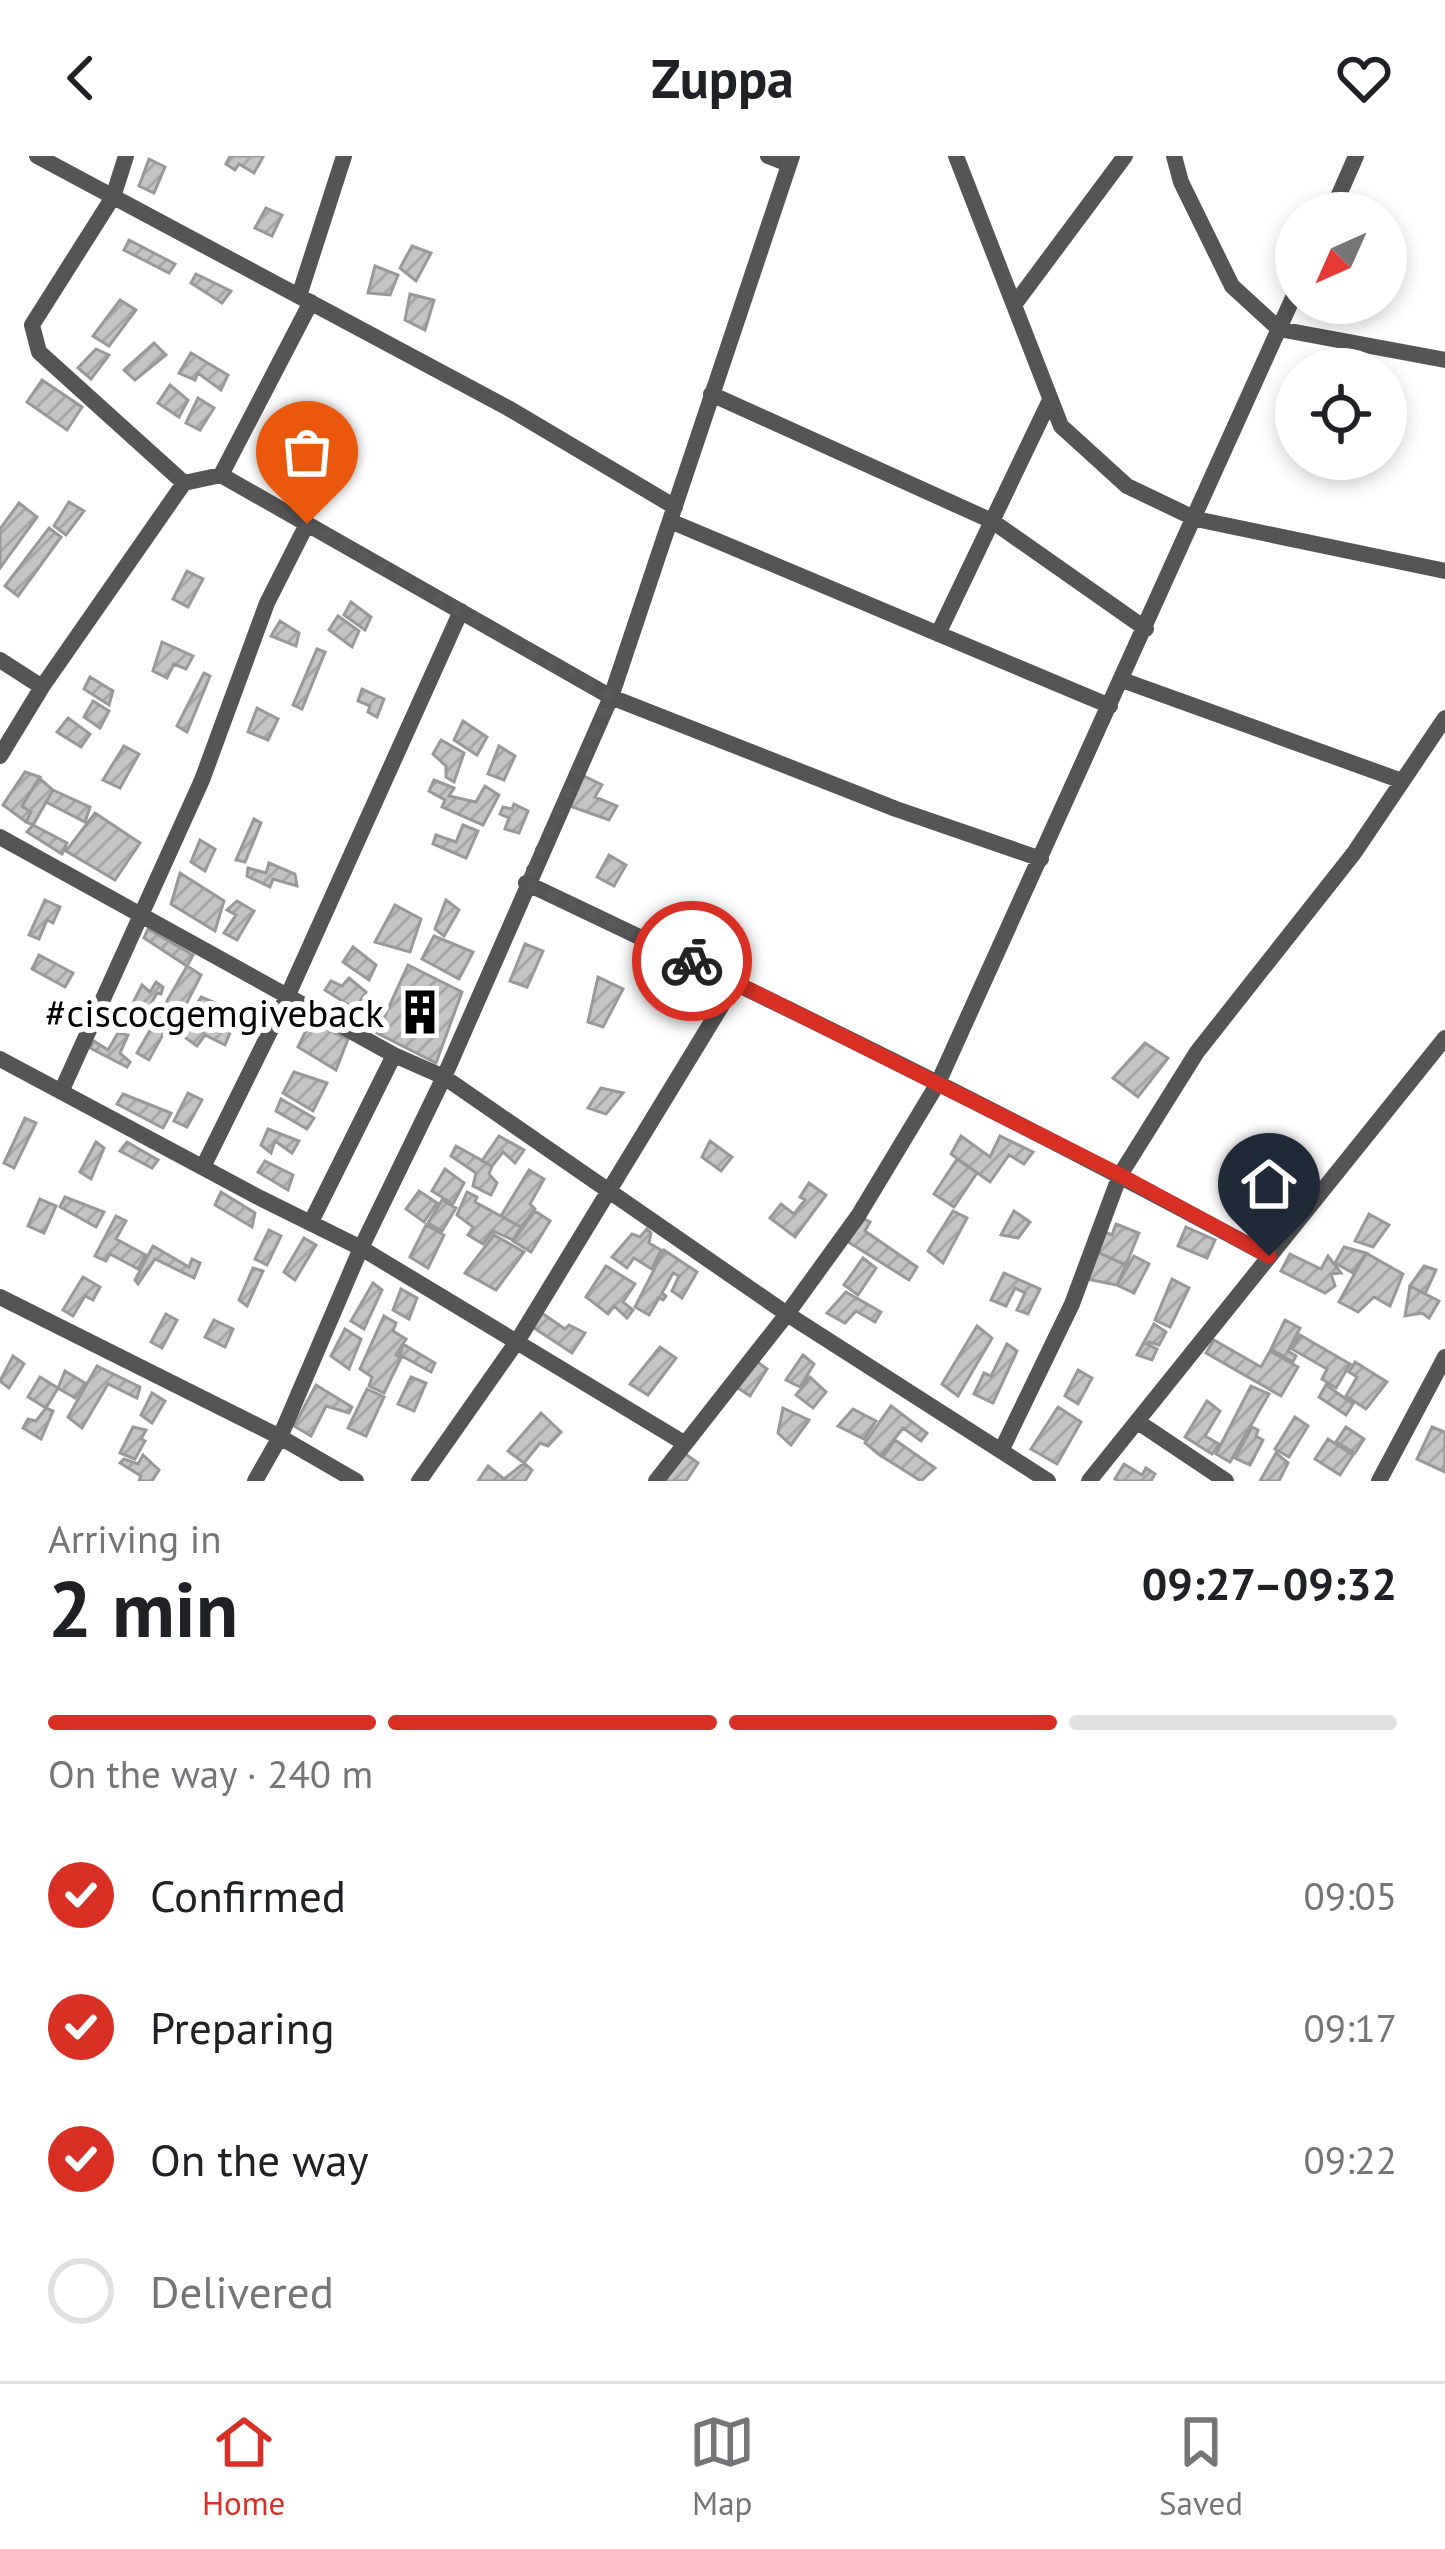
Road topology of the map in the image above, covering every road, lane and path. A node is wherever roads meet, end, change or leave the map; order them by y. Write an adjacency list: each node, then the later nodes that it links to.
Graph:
1 (37, 156): 11 (street)
2 (126, 156): 11 (street)
3 (344, 156): 12 (street)
4 (768, 156): 9 (street)
5 (956, 156): 13 (street)
6 (1126, 156): 13 (street)
7 (1174, 156): 15 (street)
8 (1356, 156): 10 (street)
9 (791, 160): 17 (street)
10 (1340, 192)
11 (113, 196): 12 (street); 20 (street)
12 (305, 299): 19 (street); 21 (street)
13 (1014, 305): 18 (street)
14 (1282, 324): 15 (street)
15 (1280, 329): 16 (street); 22 (street)
16 (1445, 359)
17 (711, 394): 21 (street); 23 (street)
18 (1050, 400): 22 (street); 23 (street)
19 (220, 475): 20 (street); 24 (street)
20 (184, 483): 31 (street)
21 (673, 514): 28 (street); 32 (street)
22 (1196, 519): 25 (street); 27 (street)
23 (992, 521): 27 (street); 28 (street)
24 (307, 524): 26 (street); 40 (street)
25 (1445, 572)
26 (461, 611): 32 (street); 42 (street)
27 (1146, 629): 30 (street)
28 (938, 634): 33 (street)
29 (0, 660): 31 (street)
30 (1122, 680): 33 (street); 36 (street)
31 (42, 687): 35 (street)
32 (611, 697): 38 (street); 39 (street)
33 (1110, 706): 38 (street)
34 (1445, 718): 36 (street)
35 (1, 753)
36 (1402, 781): 50 (street)
37 (0, 838): 40 (street)
38 (1041, 859): 47 (street)
39 (526, 883): 41 (street); 46 (street)
40 (142, 913): 42 (street); 48 (street)
41 (736, 982): 47 (street); 51 (street)
42 (288, 995): 44 (street); 49 (street)
43 (1445, 1038): 54 (street)
44 (394, 1055): 46 (street); 52 (street)
45 (0, 1059): 48 (street)
46 (443, 1076): 51 (street); 53 (street)
47 (938, 1083): 50 (street); 56 (street)
48 (61, 1092): 49 (street)
49 (202, 1167): 52 (street)
50 (1120, 1175): 54 (street); 62 (street)
51 (606, 1191): 56 (street); 57 (street)
52 (311, 1222): 53 (street)
53 (361, 1248): 57 (street); 60 (street)
54 (1269, 1256): 59 (street)
55 (0, 1297): 60 (street)
56 (787, 1314): 61 (street); 62 (street)
57 (518, 1340): 61 (street); 65 (street)
58 (1445, 1358): 70 (street)
59 (1138, 1422): 68 (street); 69 (street)
60 (280, 1437): 63 (street); 64 (street)
61 (684, 1442): 66 (street)
62 (1001, 1451): 67 (street)
63 (255, 1481)
64 (356, 1481)
65 (419, 1481)
66 (656, 1481)
67 (1048, 1481)
68 (1090, 1481)
69 (1226, 1481)
70 (1379, 1481)

